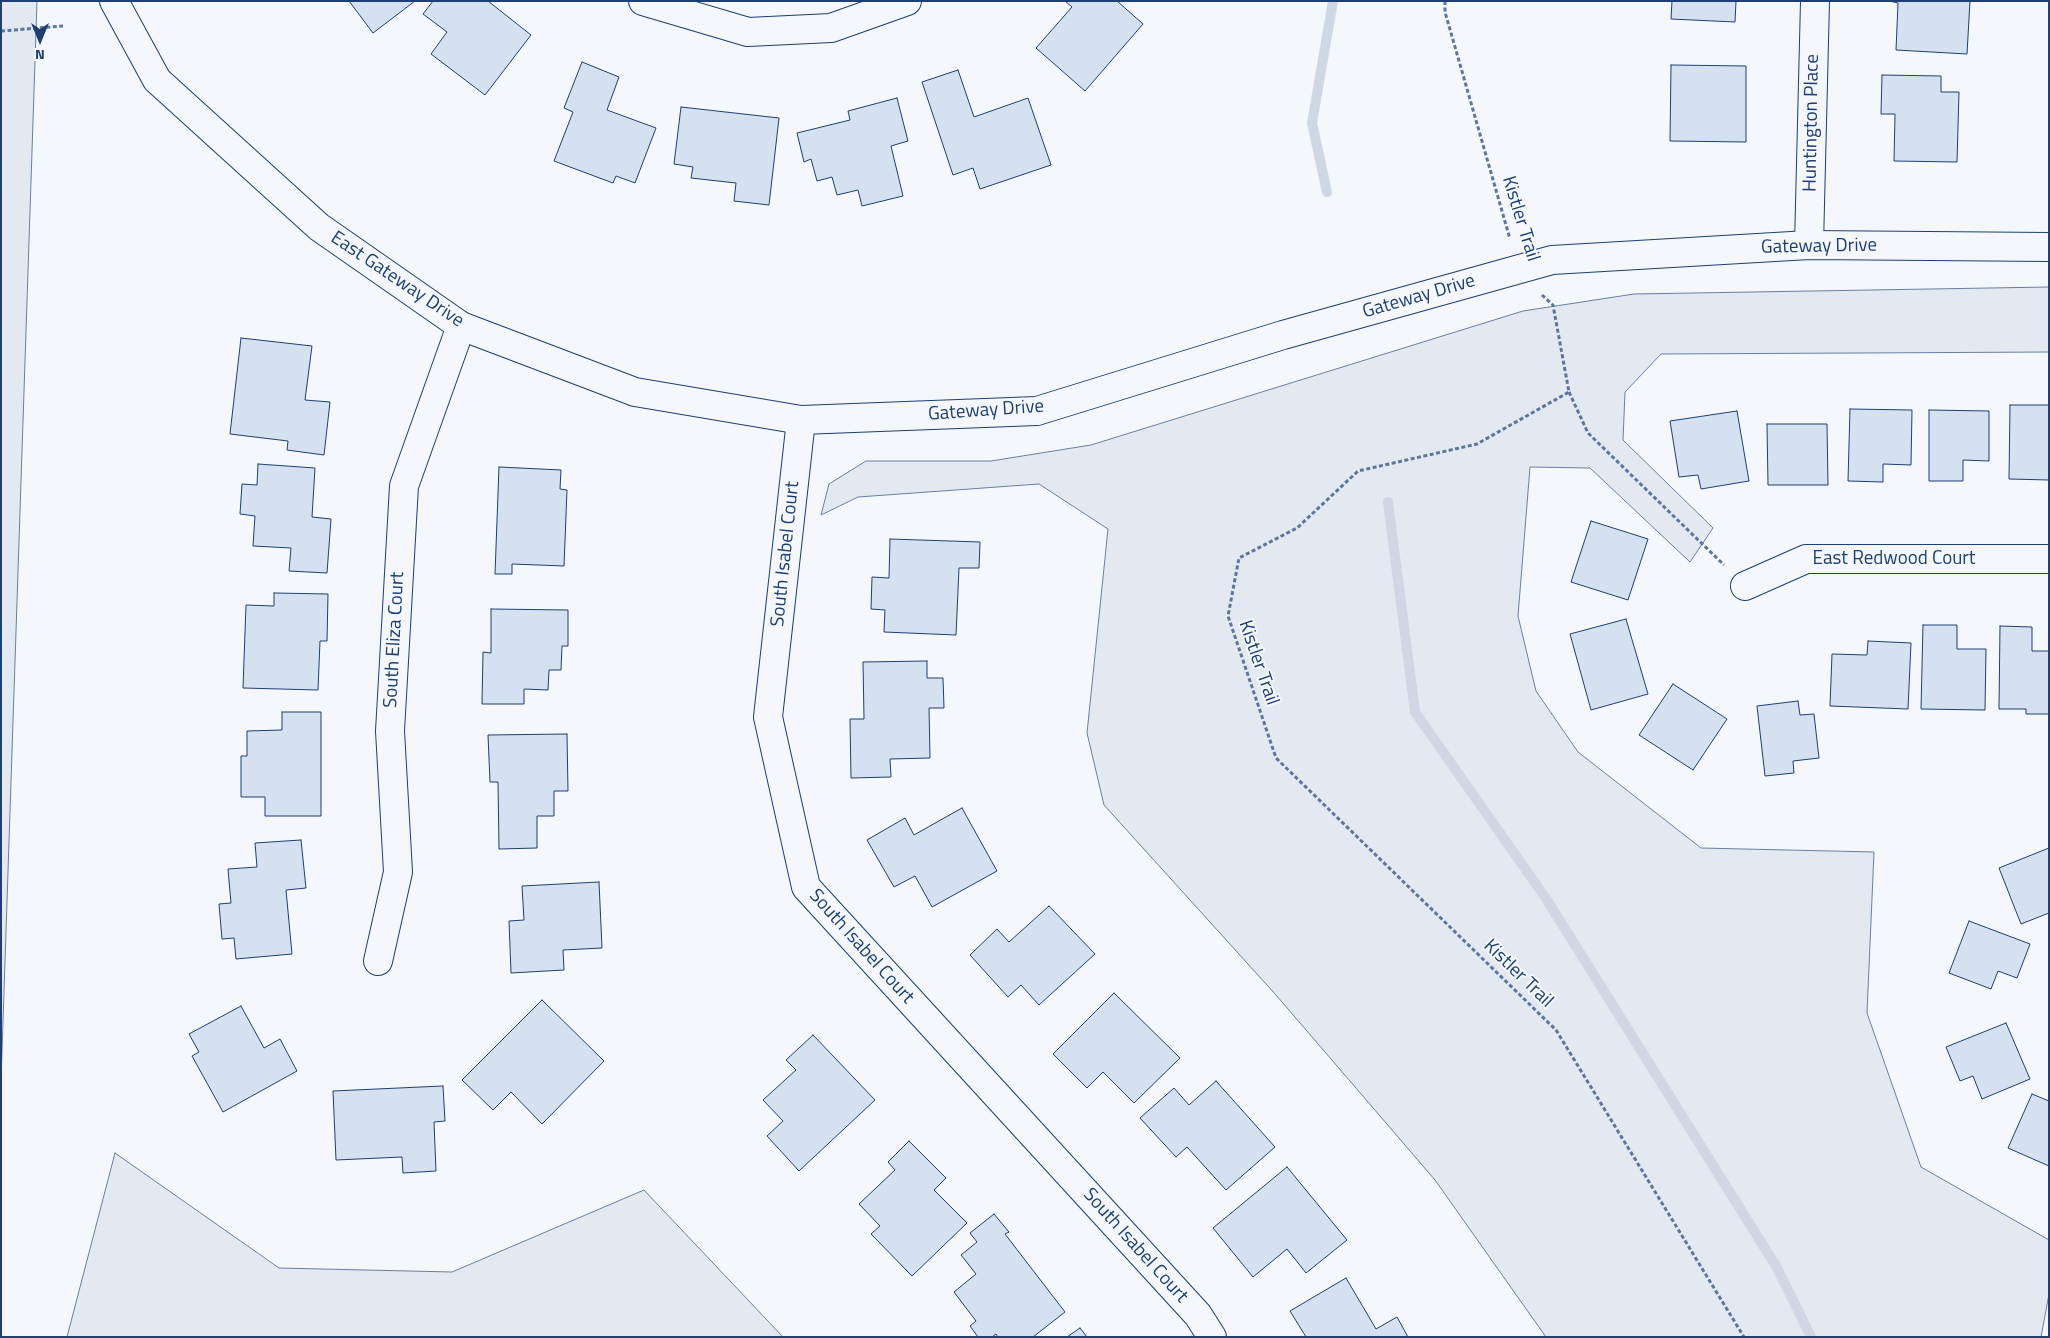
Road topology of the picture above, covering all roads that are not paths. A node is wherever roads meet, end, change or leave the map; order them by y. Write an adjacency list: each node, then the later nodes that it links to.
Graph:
1 (114, 1): 7 (street, East Gateway Drive)
2 (643, 1): 3 (street)
3 (907, 1)
4 (1815, 1): 5 (street, Huntington Place)
5 (1809, 245): 6 (street, Gateway Drive); 8 (street, Gateway Drive)
6 (2049, 247)
7 (461, 326): 8 (street, East Gateway Drive); 11 (street, South Eliza Court)
8 (801, 420): 12 (street, South Isabel Court)
9 (2049, 559): 10 (street, East Redwood Court)
10 (1745, 586)
11 (378, 961)
12 (1212, 1337)

